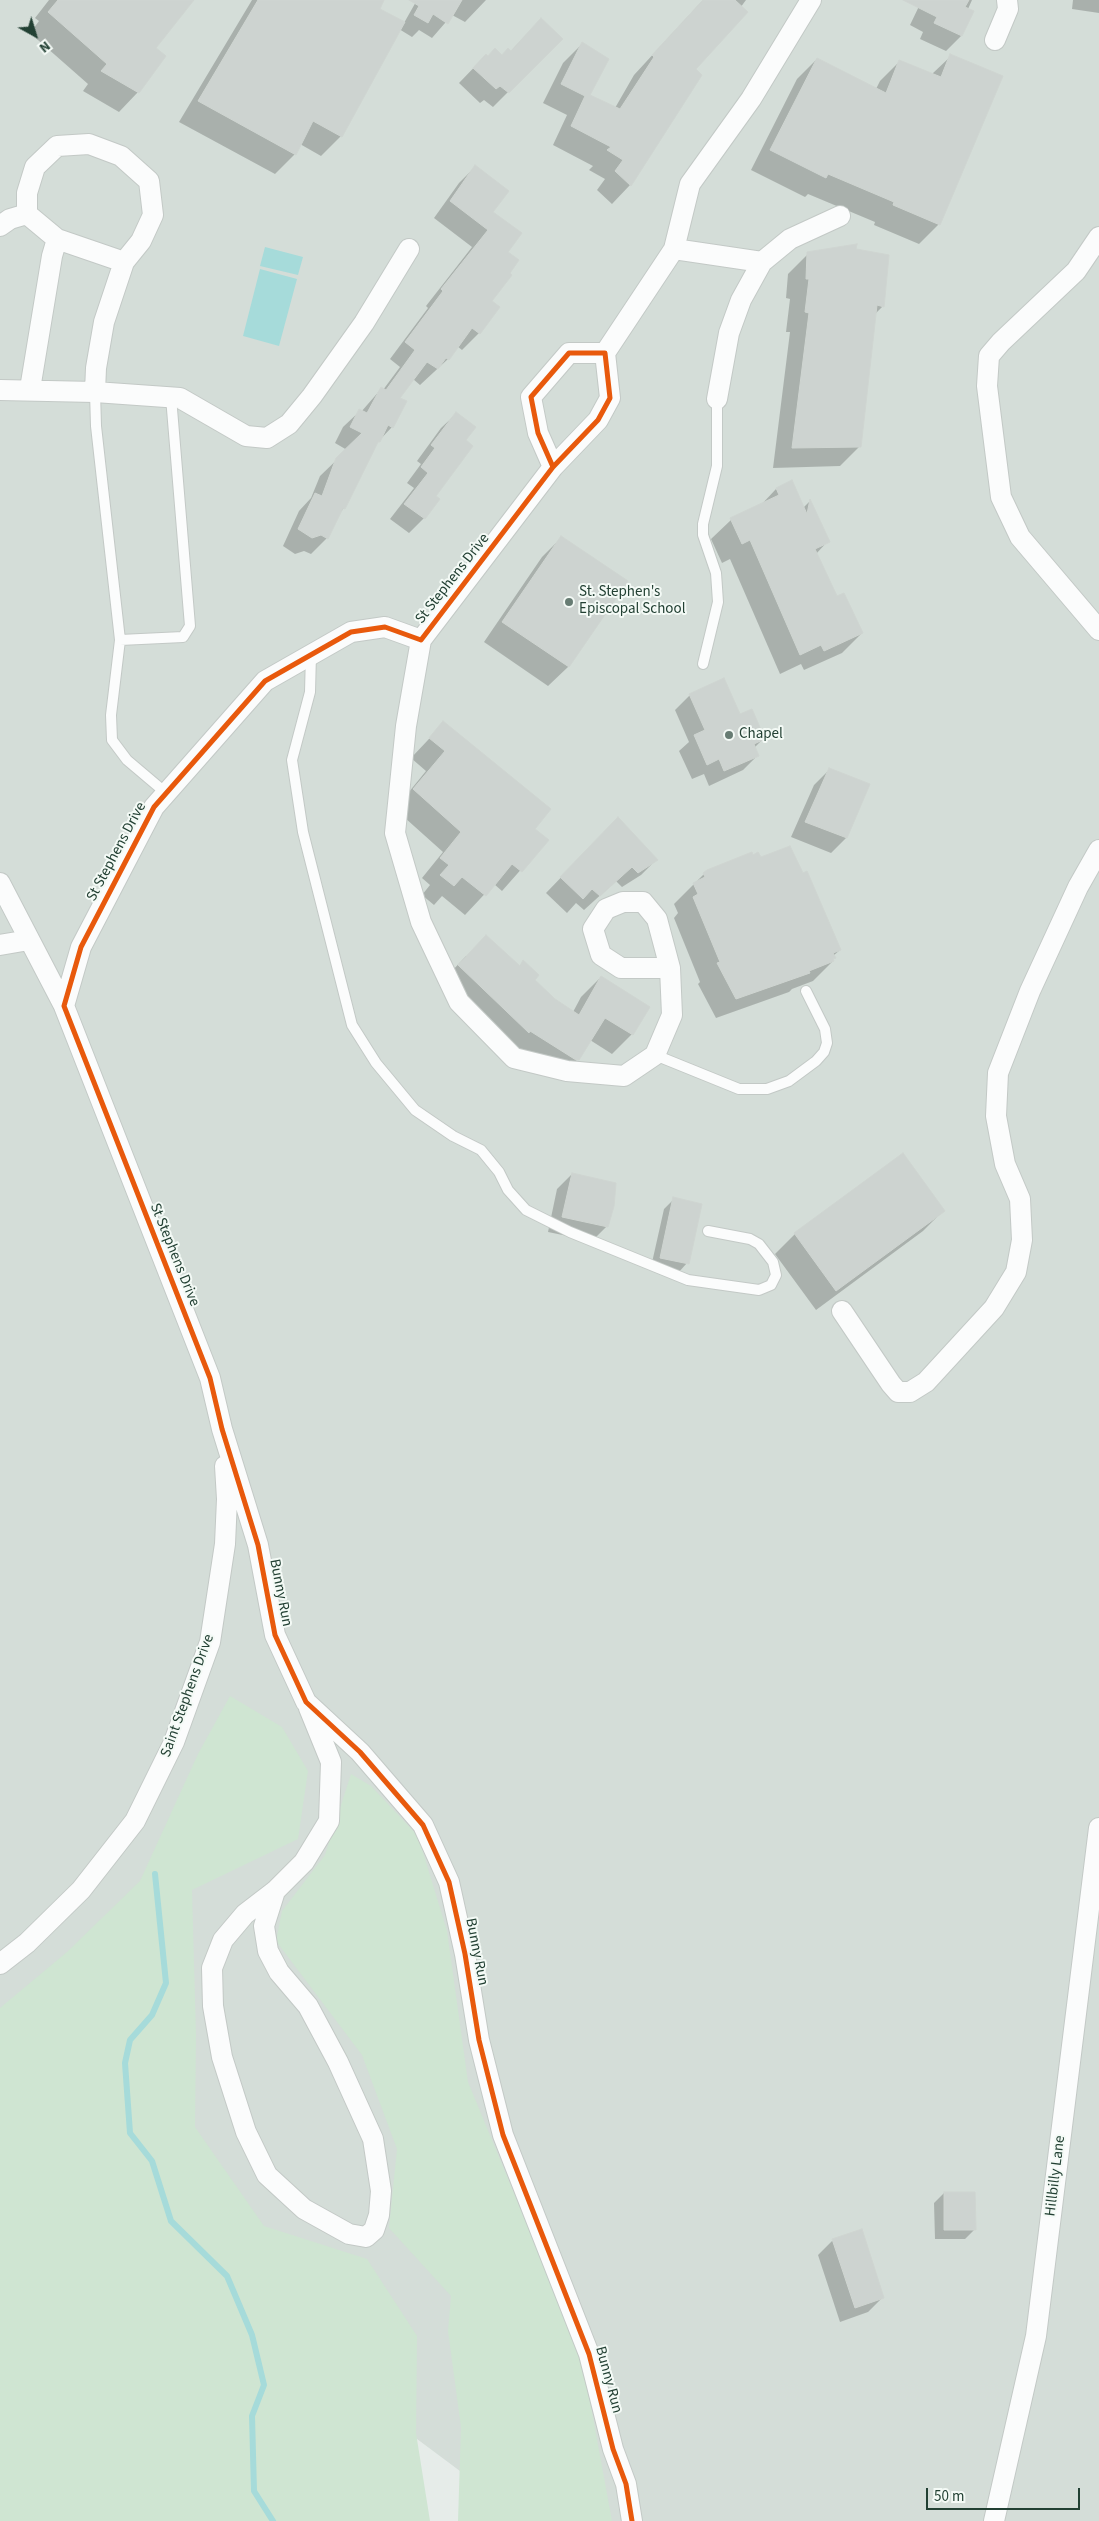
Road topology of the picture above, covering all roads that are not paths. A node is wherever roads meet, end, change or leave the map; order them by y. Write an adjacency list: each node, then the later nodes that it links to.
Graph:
1 (811, 0): 10 (street)
2 (1007, 0): 3 (street)
3 (995, 40)
4 (27, 214): 6 (street); 8 (street); 11 (street)
5 (840, 216): 12 (street)
6 (0, 226)
7 (1099, 238): 20 (street)
8 (57, 239): 11 (street); 14 (street)
9 (408, 249): 17 (street)
10 (674, 249): 12 (street); 13 (street)
11 (124, 262): 16 (street)
12 (762, 262): 18 (street)
13 (605, 353): 19 (street, St Stephens Drive); 19 (street)
14 (30, 389): 15 (street); 16 (street)
15 (0, 390)
16 (95, 392): 17 (street); 21 (lane)
17 (170, 397): 21 (lane)
18 (717, 399): 24 (lane)
19 (553, 467): 22 (street, St Stephens Drive)
20 (1099, 630)
21 (120, 640): 25 (lane)
22 (421, 640): 23 (street, St Stephens Drive); 33 (street)
23 (311, 653): 25 (street, St Stephens Drive); 34 (lane)
24 (703, 664)
25 (166, 793): 32 (street, St Stephens Drive)
26 (1099, 850): 35 (street)
27 (0, 884): 28 (street)
28 (29, 940): 29 (street); 32 (street)
29 (0, 945)
30 (670, 968): 33 (street)
31 (806, 991): 33 (lane)
32 (64, 1006): 36 (street, St Stephens Drive)
33 (655, 1054)
34 (708, 1231)
35 (842, 1311)
36 (222, 1429): 37 (street, Bunny Run); 40 (street, Saint Stephens Drive)
37 (306, 1702): 39 (street); 41 (street, Bunny Run)
38 (1099, 1828): 42 (street, Hillbilly Lane)
39 (275, 1891): 39 (street)
40 (0, 1964)
41 (632, 2521)
42 (994, 2521)

